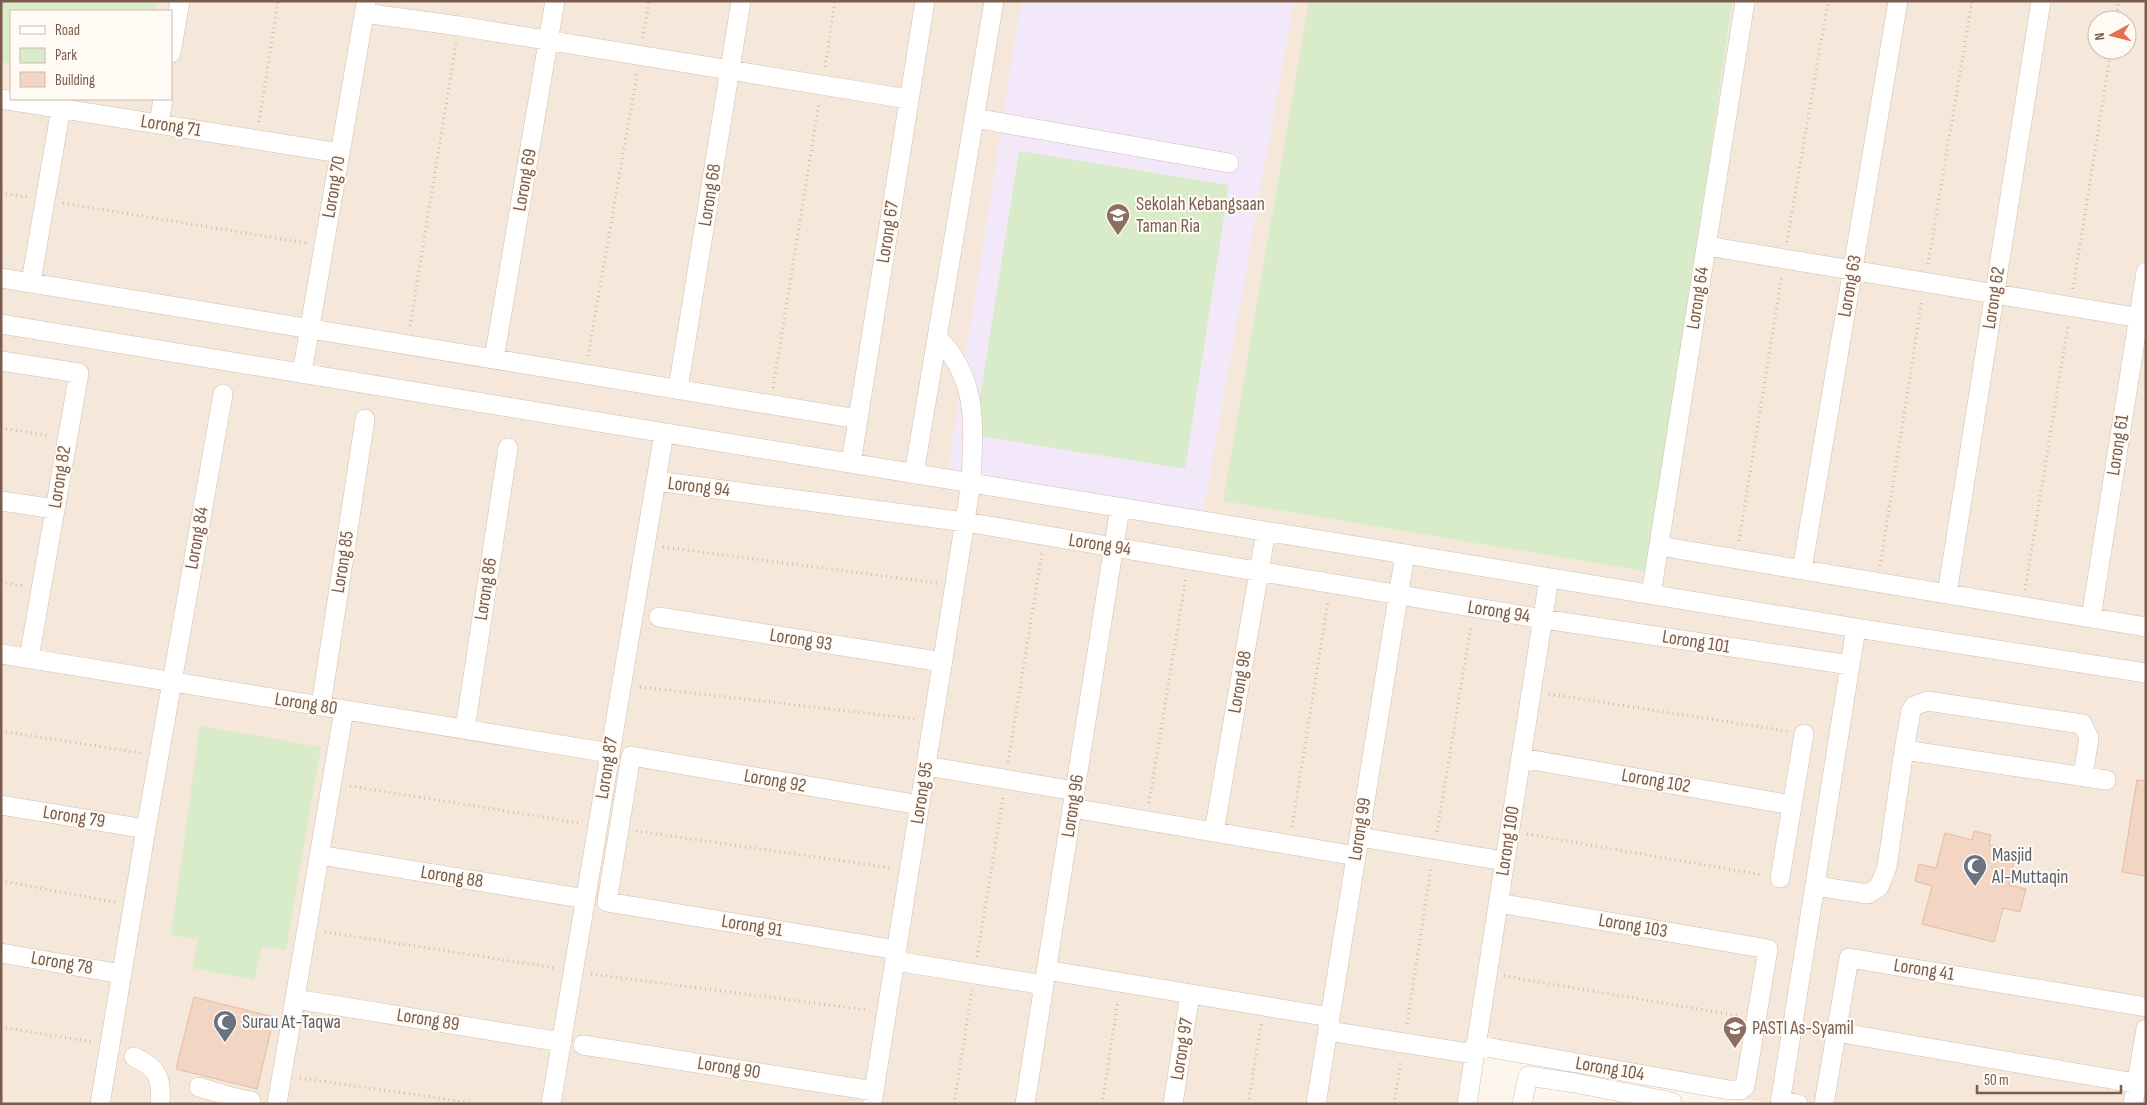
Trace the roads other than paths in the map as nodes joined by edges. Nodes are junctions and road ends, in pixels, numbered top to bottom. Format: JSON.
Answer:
{"nodes":[{"id":1,"x":180,"y":1,"type":"edge"},
{"id":2,"x":555,"y":1,"type":"edge"},
{"id":3,"x":741,"y":1,"type":"edge"},
{"id":4,"x":925,"y":1,"type":"edge"},
{"id":5,"x":994,"y":1,"type":"edge"},
{"id":6,"x":1745,"y":1,"type":"edge"},
{"id":7,"x":1898,"y":1,"type":"edge"},
{"id":8,"x":2041,"y":1,"type":"edge"},
{"id":9,"x":365,"y":7,"type":"edge"},
{"id":10,"x":549,"y":40,"type":"junction"},
{"id":11,"x":172,"y":46,"type":"edge"},
{"id":12,"x":731,"y":69,"type":"junction"},
{"id":13,"x":1,"y":99,"type":"edge"},
{"id":14,"x":908,"y":99,"type":"junction"},
{"id":15,"x":163,"y":100,"type":"edge"},
{"id":16,"x":61,"y":108,"type":"junction"},
{"id":17,"x":974,"y":118,"type":"junction"},
{"id":18,"x":159,"y":124,"type":"junction"},
{"id":19,"x":340,"y":153,"type":"junction"},
{"id":20,"x":1229,"y":163,"type":"dead end"},
{"id":21,"x":1707,"y":246,"type":"junction"},
{"id":22,"x":1853,"y":270,"type":"junction"},
{"id":23,"x":2146,"y":272,"type":"edge"},
{"id":24,"x":1,"y":278,"type":"edge"},
{"id":25,"x":31,"y":282,"type":"junction"},
{"id":26,"x":1994,"y":295,"type":"junction"},
{"id":27,"x":2142,"y":319,"type":"edge"},
{"id":28,"x":1,"y":324,"type":"edge"},
{"id":29,"x":310,"y":328,"type":"junction"},
{"id":30,"x":937,"y":337,"type":"junction"},
{"id":31,"x":494,"y":359,"type":"junction"},
{"id":32,"x":1,"y":361,"type":"edge"},
{"id":33,"x":302,"y":374,"type":"junction"},
{"id":34,"x":678,"y":389,"type":"junction"},
{"id":35,"x":223,"y":394,"type":"dead end"},
{"id":36,"x":365,"y":419,"type":"dead end"},
{"id":37,"x":858,"y":419,"type":"junction"},
{"id":38,"x":664,"y":433,"type":"junction"},
{"id":39,"x":508,"y":448,"type":"dead end"},
{"id":40,"x":851,"y":464,"type":"junction"},
{"id":41,"x":914,"y":474,"type":"junction"},
{"id":42,"x":656,"y":481,"type":"junction"},
{"id":43,"x":971,"y":483,"type":"junction"},
{"id":44,"x":1,"y":500,"type":"edge"},
{"id":45,"x":1120,"y":508,"type":"junction"},
{"id":46,"x":55,"y":509,"type":"junction"},
{"id":47,"x":965,"y":522,"type":"junction"},
{"id":48,"x":1266,"y":532,"type":"junction"},
{"id":49,"x":1659,"y":546,"type":"junction"},
{"id":50,"x":1114,"y":547,"type":"junction"},
{"id":51,"x":1405,"y":554,"type":"junction"},
{"id":52,"x":1802,"y":570,"type":"junction"},
{"id":53,"x":1259,"y":572,"type":"junction"},
{"id":54,"x":1549,"y":578,"type":"junction"},
{"id":55,"x":1947,"y":594,"type":"junction"},
{"id":56,"x":1398,"y":595,"type":"junction"},
{"id":57,"x":1651,"y":595,"type":"junction"},
{"id":58,"x":659,"y":617,"type":"dead end"},
{"id":59,"x":2090,"y":618,"type":"junction"},
{"id":60,"x":1543,"y":619,"type":"junction"},
{"id":61,"x":2146,"y":627,"type":"edge"},
{"id":62,"x":1856,"y":628,"type":"junction"},
{"id":63,"x":1,"y":654,"type":"edge"},
{"id":64,"x":29,"y":658,"type":"junction"},
{"id":65,"x":943,"y":662,"type":"junction"},
{"id":66,"x":1850,"y":666,"type":"junction"},
{"id":67,"x":2146,"y":673,"type":"edge"},
{"id":68,"x":172,"y":682,"type":"junction"},
{"id":69,"x":321,"y":706,"type":"junction"},
{"id":70,"x":344,"y":710,"type":"junction"},
{"id":71,"x":465,"y":730,"type":"junction"},
{"id":72,"x":1804,"y":734,"type":"road end"},
{"id":73,"x":1904,"y":750,"type":"junction"},
{"id":74,"x":610,"y":753,"type":"junction"},
{"id":75,"x":1521,"y":758,"type":"junction"},
{"id":76,"x":926,"y":766,"type":"junction"},
{"id":77,"x":2083,"y":776,"type":"junction"},
{"id":78,"x":2106,"y":780,"type":"dead end"},
{"id":79,"x":1074,"y":800,"type":"junction"},
{"id":80,"x":920,"y":805,"type":"junction"},
{"id":81,"x":1792,"y":805,"type":"junction"},
{"id":82,"x":1,"y":806,"type":"edge"},
{"id":83,"x":146,"y":828,"type":"junction"},
{"id":84,"x":1214,"y":832,"type":"junction"},
{"id":85,"x":1357,"y":846,"type":"junction"},
{"id":86,"x":319,"y":855,"type":"junction"},
{"id":87,"x":1504,"y":861,"type":"junction"},
{"id":88,"x":1780,"y":878,"type":"road end"},
{"id":89,"x":1815,"y":886,"type":"junction"},
{"id":90,"x":586,"y":899,"type":"junction"},
{"id":91,"x":607,"y":902,"type":"joint"},
{"id":92,"x":1498,"y":903,"type":"junction"},
{"id":93,"x":1,"y":952,"type":"edge"},
{"id":94,"x":896,"y":955,"type":"junction"},
{"id":95,"x":122,"y":974,"type":"junction"},
{"id":96,"x":1045,"y":978,"type":"junction"},
{"id":97,"x":1190,"y":994,"type":"junction"},
{"id":98,"x":295,"y":999,"type":"junction"},
{"id":99,"x":2146,"y":1007,"type":"edge"},
{"id":100,"x":1329,"y":1024,"type":"junction"},
{"id":101,"x":2146,"y":1029,"type":"edge"},
{"id":102,"x":1836,"y":1032,"type":"junction"},
{"id":103,"x":562,"y":1042,"type":"junction"},
{"id":104,"x":583,"y":1045,"type":"dead end"},
{"id":105,"x":1474,"y":1050,"type":"junction"},
{"id":106,"x":134,"y":1057,"type":"dead end"},
{"id":107,"x":2141,"y":1085,"type":"edge"},
{"id":108,"x":1745,"y":1086,"type":"joint"},
{"id":109,"x":199,"y":1088,"type":"dead end"},
{"id":110,"x":873,"y":1098,"type":"edge"},
{"id":111,"x":232,"y":1101,"type":"edge"},
{"id":112,"x":251,"y":1101,"type":"dead end"},
{"id":113,"x":1672,"y":1102,"type":"dead end"},
{"id":114,"x":1786,"y":1103,"type":"edge"},
{"id":115,"x":100,"y":1104,"type":"edge"},
{"id":116,"x":160,"y":1104,"type":"edge"},
{"id":117,"x":277,"y":1104,"type":"edge"},
{"id":118,"x":551,"y":1104,"type":"edge"},
{"id":119,"x":1025,"y":1104,"type":"edge"},
{"id":120,"x":1173,"y":1104,"type":"edge"},
{"id":121,"x":1316,"y":1104,"type":"edge"},
{"id":122,"x":1467,"y":1104,"type":"edge"},
{"id":123,"x":1522,"y":1104,"type":"edge"},
{"id":124,"x":1824,"y":1104,"type":"edge"},
{"id":125,"x":2133,"y":1104,"type":"edge"}],
"edges":[{"from":1,"to":11,"type":"street"},
{"from":2,"to":10,"type":"street","name":"Lorong 69"},
{"from":3,"to":12,"type":"street","name":"Lorong 68"},
{"from":4,"to":14,"type":"street","name":"Lorong 67"},
{"from":5,"to":17,"type":"street"},
{"from":6,"to":21,"type":"street","name":"Lorong 64"},
{"from":7,"to":22,"type":"street","name":"Lorong 63"},
{"from":8,"to":26,"type":"street","name":"Lorong 62"},
{"from":9,"to":10,"type":"street"},
{"from":9,"to":19,"type":"street","name":"Lorong 70"},
{"from":10,"to":12,"type":"street"},
{"from":10,"to":31,"type":"street","name":"Lorong 69"},
{"from":12,"to":14,"type":"street"},
{"from":12,"to":34,"type":"street","name":"Lorong 68"},
{"from":13,"to":16,"type":"street","name":"Lorong 71"},
{"from":14,"to":37,"type":"street","name":"Lorong 67"},
{"from":15,"to":18,"type":"street"},
{"from":16,"to":18,"type":"street","name":"Lorong 71"},
{"from":16,"to":25,"type":"street"},
{"from":17,"to":20,"type":"street"},
{"from":17,"to":30,"type":"street"},
{"from":18,"to":19,"type":"street","name":"Lorong 71"},
{"from":19,"to":29,"type":"street","name":"Lorong 70"},
{"from":21,"to":22,"type":"street"},
{"from":21,"to":49,"type":"street","name":"Lorong 64"},
{"from":22,"to":26,"type":"street"},
{"from":22,"to":52,"type":"street","name":"Lorong 63"},
{"from":23,"to":27,"type":"street","name":"Lorong 61"},
{"from":24,"to":25,"type":"street"},
{"from":25,"to":29,"type":"street"},
{"from":26,"to":27,"type":"street"},
{"from":26,"to":55,"type":"street","name":"Lorong 62"},
{"from":27,"to":59,"type":"street","name":"Lorong 61"},
{"from":28,"to":33,"type":"street"},
{"from":29,"to":31,"type":"street"},
{"from":29,"to":33,"type":"street","name":"Lorong 70"},
{"from":30,"to":41,"type":"street"},
{"from":30,"to":43,"type":"street","name":"Lorong 95"},
{"from":31,"to":34,"type":"street"},
{"from":32,"to":46,"type":"street","name":"Lorong 82"},
{"from":33,"to":38,"type":"street"},
{"from":34,"to":37,"type":"street"},
{"from":35,"to":68,"type":"street","name":"Lorong 84"},
{"from":36,"to":69,"type":"street","name":"Lorong 85"},
{"from":37,"to":40,"type":"street","name":"Lorong 67"},
{"from":38,"to":40,"type":"street"},
{"from":38,"to":42,"type":"street","name":"Lorong 87"},
{"from":39,"to":71,"type":"street","name":"Lorong 86"},
{"from":40,"to":41,"type":"street"},
{"from":41,"to":43,"type":"street"},
{"from":42,"to":47,"type":"street","name":"Lorong 94"},
{"from":42,"to":74,"type":"street","name":"Lorong 87"},
{"from":43,"to":45,"type":"street"},
{"from":43,"to":47,"type":"street","name":"Lorong 95"},
{"from":44,"to":46,"type":"street"},
{"from":45,"to":48,"type":"street"},
{"from":45,"to":50,"type":"street","name":"Lorong 96"},
{"from":46,"to":64,"type":"street","name":"Lorong 82"},
{"from":47,"to":50,"type":"street","name":"Lorong 94"},
{"from":47,"to":65,"type":"street","name":"Lorong 95"},
{"from":48,"to":51,"type":"street"},
{"from":48,"to":53,"type":"street","name":"Lorong 98"},
{"from":49,"to":52,"type":"street"},
{"from":49,"to":57,"type":"street","name":"Lorong 64"},
{"from":50,"to":53,"type":"street","name":"Lorong 94"},
{"from":50,"to":79,"type":"street","name":"Lorong 96"},
{"from":51,"to":54,"type":"street"},
{"from":51,"to":56,"type":"street","name":"Lorong 99"},
{"from":52,"to":55,"type":"street"},
{"from":53,"to":56,"type":"street","name":"Lorong 94"},
{"from":53,"to":84,"type":"street","name":"Lorong 98"},
{"from":54,"to":57,"type":"street"},
{"from":54,"to":60,"type":"street","name":"Lorong 100"},
{"from":55,"to":59,"type":"street"},
{"from":56,"to":60,"type":"street","name":"Lorong 94"},
{"from":56,"to":85,"type":"street","name":"Lorong 99"},
{"from":57,"to":62,"type":"street"},
{"from":58,"to":65,"type":"street","name":"Lorong 93"},
{"from":59,"to":61,"type":"street"},
{"from":60,"to":66,"type":"street","name":"Lorong 101"},
{"from":60,"to":75,"type":"street","name":"Lorong 100"},
{"from":62,"to":66,"type":"street"},
{"from":62,"to":67,"type":"street"},
{"from":63,"to":64,"type":"street","name":"Lorong 80"},
{"from":64,"to":68,"type":"street","name":"Lorong 80"},
{"from":65,"to":76,"type":"street","name":"Lorong 95"},
{"from":66,"to":89,"type":"street"},
{"from":68,"to":69,"type":"street","name":"Lorong 80"},
{"from":68,"to":83,"type":"street","name":"Lorong 84"},
{"from":69,"to":70,"type":"street","name":"Lorong 80"},
{"from":70,"to":71,"type":"street","name":"Lorong 80"},
{"from":70,"to":86,"type":"street"},
{"from":71,"to":74,"type":"street","name":"Lorong 80"},
{"from":72,"to":81,"type":"street"},
{"from":73,"to":77,"type":"street"},
{"from":73,"to":77,"type":"street"},
{"from":73,"to":89,"type":"street"},
{"from":74,"to":90,"type":"street","name":"Lorong 87"},
{"from":75,"to":81,"type":"street","name":"Lorong 102"},
{"from":75,"to":87,"type":"street","name":"Lorong 100"},
{"from":76,"to":79,"type":"street"},
{"from":76,"to":80,"type":"street","name":"Lorong 95"},
{"from":77,"to":78,"type":"street"},
{"from":79,"to":84,"type":"street"},
{"from":79,"to":96,"type":"street","name":"Lorong 96"},
{"from":80,"to":91,"type":"street","name":"Lorong 92"},
{"from":80,"to":94,"type":"street","name":"Lorong 95"},
{"from":81,"to":88,"type":"street"},
{"from":82,"to":83,"type":"street","name":"Lorong 79"},
{"from":83,"to":95,"type":"street","name":"Lorong 84"},
{"from":84,"to":85,"type":"street"},
{"from":85,"to":87,"type":"street"},
{"from":85,"to":100,"type":"street","name":"Lorong 99"},
{"from":86,"to":90,"type":"street","name":"Lorong 88"},
{"from":86,"to":98,"type":"street"},
{"from":87,"to":92,"type":"street","name":"Lorong 100"},
{"from":89,"to":114,"type":"street"},
{"from":90,"to":103,"type":"street","name":"Lorong 87"},
{"from":91,"to":94,"type":"street","name":"Lorong 91"},
{"from":92,"to":105,"type":"street","name":"Lorong 100"},
{"from":92,"to":108,"type":"street","name":"Lorong 103"},
{"from":93,"to":95,"type":"street","name":"Lorong 78"},
{"from":94,"to":96,"type":"street","name":"Lorong 91"},
{"from":94,"to":110,"type":"street","name":"Lorong 95"},
{"from":95,"to":115,"type":"street","name":"Lorong 84"},
{"from":96,"to":97,"type":"street","name":"Lorong 91"},
{"from":96,"to":119,"type":"street","name":"Lorong 96"},
{"from":97,"to":100,"type":"street","name":"Lorong 104"},
{"from":97,"to":120,"type":"street","name":"Lorong 97"},
{"from":98,"to":103,"type":"street","name":"Lorong 89"},
{"from":98,"to":117,"type":"street"},
{"from":99,"to":102,"type":"street","name":"Lorong 41"},
{"from":100,"to":105,"type":"street","name":"Lorong 104"},
{"from":100,"to":121,"type":"street","name":"Lorong 99"},
{"from":101,"to":107,"type":"street"},
{"from":102,"to":107,"type":"street"},
{"from":102,"to":124,"type":"street","name":"Lorong 41"},
{"from":103,"to":118,"type":"street","name":"Lorong 87"},
{"from":104,"to":110,"type":"street","name":"Lorong 90"},
{"from":105,"to":108,"type":"street","name":"Lorong 104"},
{"from":105,"to":122,"type":"street","name":"Lorong 100"},
{"from":106,"to":116,"type":"street"},
{"from":107,"to":125,"type":"street"},
{"from":109,"to":111,"type":"street"},
{"from":111,"to":112,"type":"street"},
{"from":113,"to":123,"type":"street"}]}
